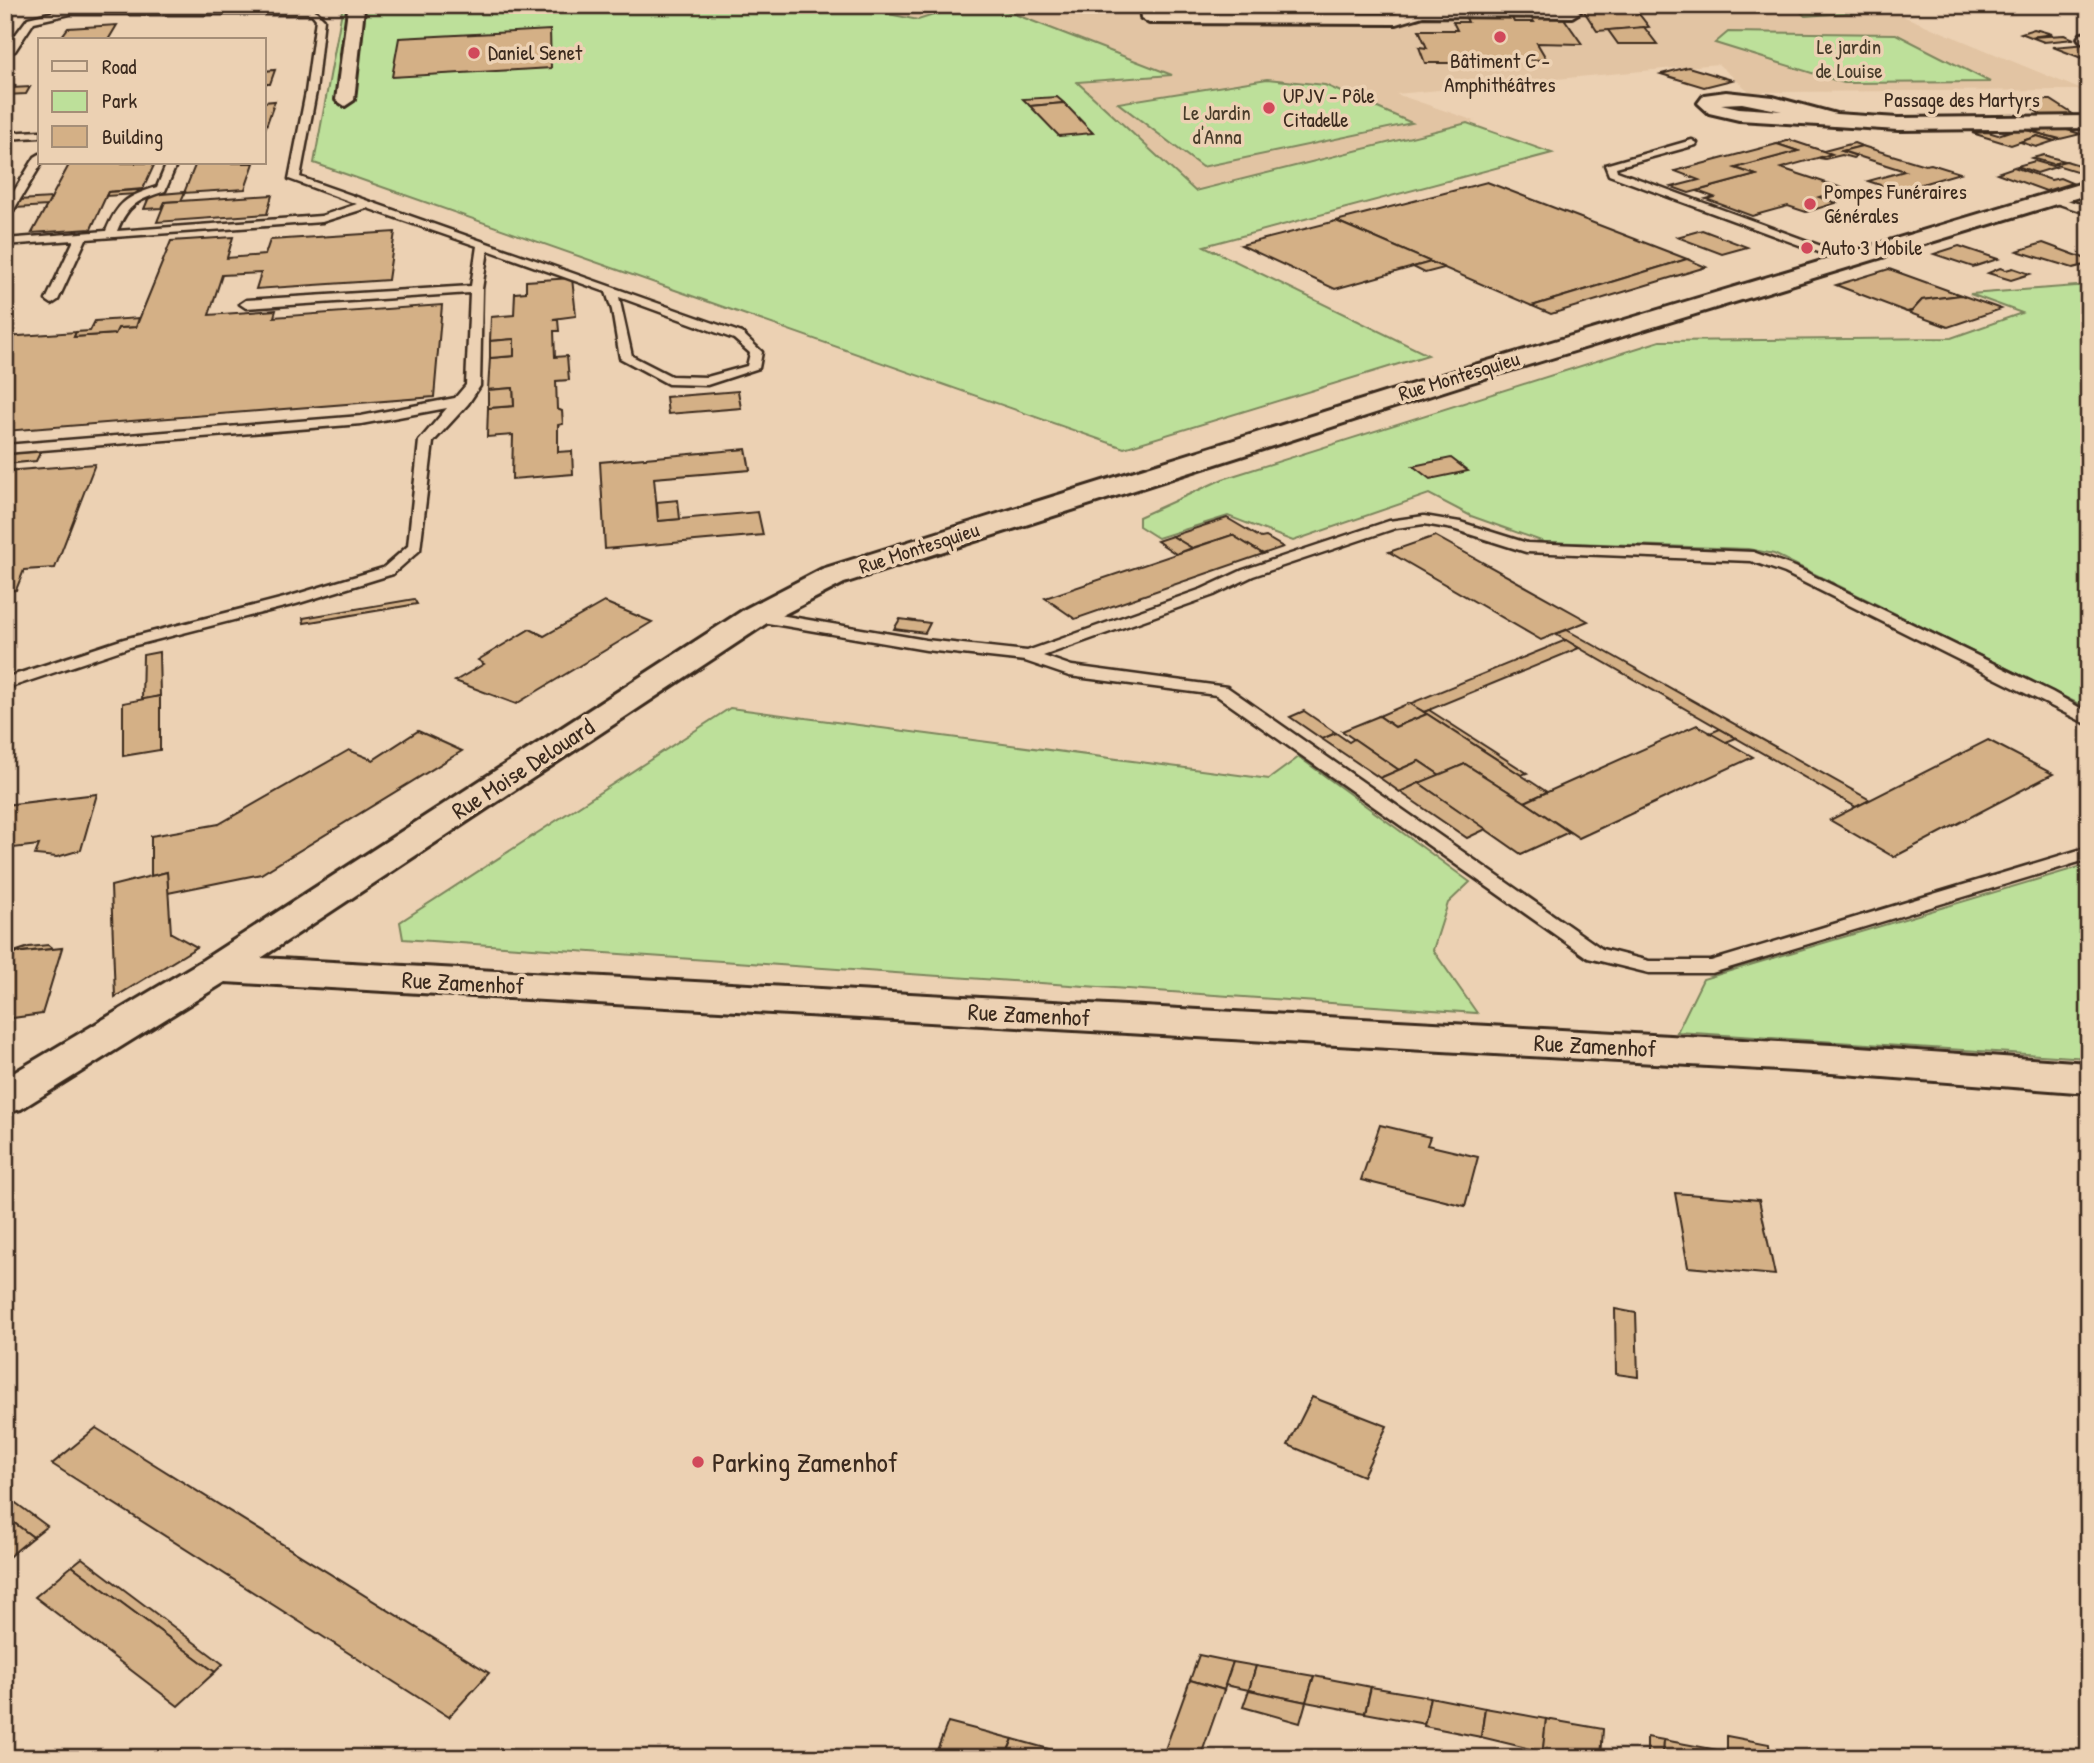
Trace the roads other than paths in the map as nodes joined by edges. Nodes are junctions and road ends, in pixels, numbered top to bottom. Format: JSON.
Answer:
{"nodes":[{"id":1,"x":352,"y":5,"type":"edge"},
{"id":2,"x":1147,"y":5,"type":"edge"},
{"id":3,"x":1421,"y":8,"type":"edge"},
{"id":4,"x":1570,"y":8,"type":"edge"},
{"id":5,"x":1584,"y":31,"type":"dead end"},
{"id":6,"x":5,"y":52,"type":"edge"},
{"id":7,"x":5,"y":85,"type":"edge"},
{"id":8,"x":5,"y":90,"type":"edge"},
{"id":9,"x":345,"y":100,"type":"dead end"},
{"id":10,"x":1835,"y":120,"type":"junction"},
{"id":11,"x":2089,"y":122,"type":"edge"},
{"id":12,"x":38,"y":134,"type":"edge"},
{"id":13,"x":5,"y":136,"type":"edge"},
{"id":14,"x":1692,"y":143,"type":"dead end"},
{"id":15,"x":38,"y":160,"type":"edge"},
{"id":16,"x":172,"y":164,"type":"edge"},
{"id":17,"x":2089,"y":187,"type":"edge"},
{"id":18,"x":2051,"y":198,"type":"junction"},
{"id":19,"x":365,"y":205,"type":"junction"},
{"id":20,"x":2089,"y":211,"type":"edge"},
{"id":21,"x":5,"y":216,"type":"edge"},
{"id":22,"x":110,"y":234,"type":"junction"},
{"id":23,"x":82,"y":236,"type":"junction"},
{"id":24,"x":5,"y":242,"type":"edge"},
{"id":25,"x":483,"y":244,"type":"junction"},
{"id":26,"x":1847,"y":259,"type":"junction"},
{"id":27,"x":476,"y":289,"type":"junction"},
{"id":28,"x":611,"y":291,"type":"junction"},
{"id":29,"x":52,"y":300,"type":"dead end"},
{"id":30,"x":246,"y":304,"type":"dead end"},
{"id":31,"x":463,"y":401,"type":"junction"},
{"id":32,"x":5,"y":437,"type":"edge"},
{"id":33,"x":107,"y":441,"type":"junction"},
{"id":34,"x":5,"y":449,"type":"edge"},
{"id":35,"x":833,"y":576,"type":"joint"},
{"id":36,"x":756,"y":616,"type":"junction"},
{"id":37,"x":1028,"y":656,"type":"junction"},
{"id":38,"x":5,"y":684,"type":"edge"},
{"id":39,"x":2089,"y":720,"type":"edge"},
{"id":40,"x":2089,"y":853,"type":"edge"},
{"id":41,"x":217,"y":969,"type":"junction"},
{"id":42,"x":2089,"y":1078,"type":"edge"},
{"id":43,"x":5,"y":1098,"type":"edge"}],
"edges":[{"from":1,"to":9,"type":"street"},
{"from":2,"to":3,"type":"street"},
{"from":3,"to":4,"type":"street"},
{"from":4,"to":5,"type":"street"},
{"from":6,"to":19,"type":"lane"},
{"from":7,"to":8,"type":"lane"},
{"from":10,"to":10,"type":"street"},
{"from":10,"to":11,"type":"street","name":"Passage des Martyrs"},
{"from":12,"to":13,"type":"lane"},
{"from":14,"to":26,"type":"lane"},
{"from":15,"to":21,"type":"lane"},
{"from":16,"to":22,"type":"lane"},
{"from":17,"to":18,"type":"street","name":"Rue Montesquieu"},
{"from":18,"to":20,"type":"lane"},
{"from":18,"to":26,"type":"street","name":"Rue Montesquieu"},
{"from":19,"to":22,"type":"lane"},
{"from":19,"to":25,"type":"lane"},
{"from":22,"to":23,"type":"lane"},
{"from":23,"to":24,"type":"lane"},
{"from":23,"to":29,"type":"lane"},
{"from":25,"to":27,"type":"lane"},
{"from":25,"to":28,"type":"lane"},
{"from":26,"to":35,"type":"street","name":"Rue Montesquieu"},
{"from":27,"to":30,"type":"lane"},
{"from":27,"to":31,"type":"lane"},
{"from":28,"to":28,"type":"lane"},
{"from":31,"to":33,"type":"lane"},
{"from":31,"to":38,"type":"lane"},
{"from":32,"to":33,"type":"lane"},
{"from":33,"to":34,"type":"lane"},
{"from":35,"to":36,"type":"street","name":"Rue Moise Delouard"},
{"from":36,"to":37,"type":"lane"},
{"from":36,"to":41,"type":"street","name":"Rue Moise Delouard"},
{"from":37,"to":39,"type":"lane"},
{"from":37,"to":40,"type":"lane"},
{"from":41,"to":42,"type":"street","name":"Rue Zamenhof"},
{"from":41,"to":43,"type":"street"}]}
